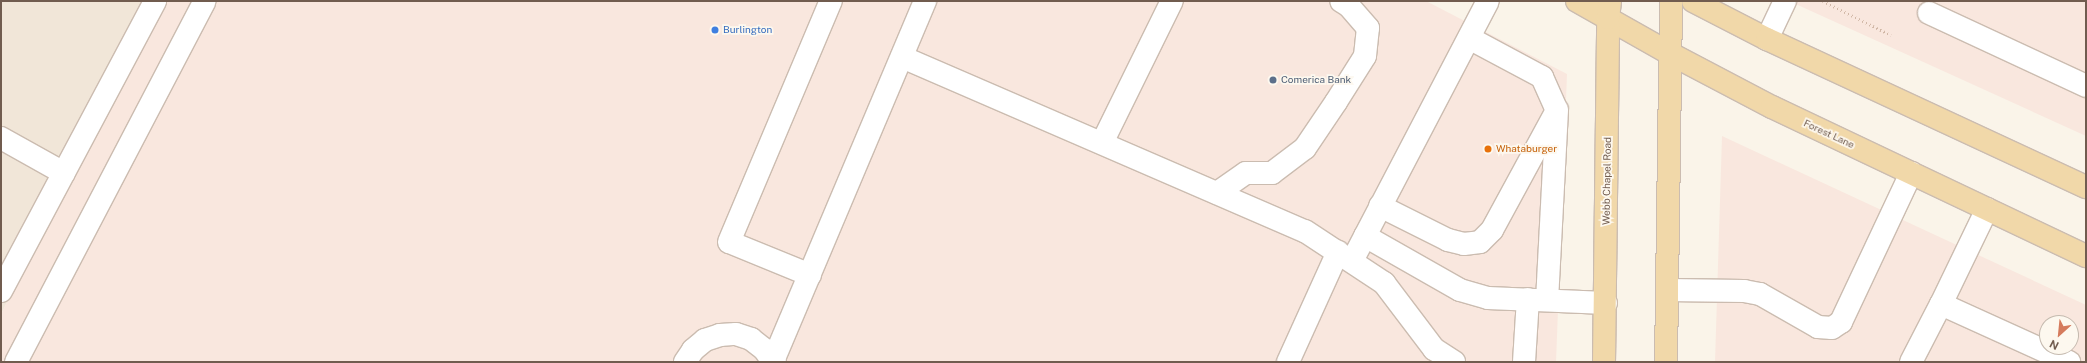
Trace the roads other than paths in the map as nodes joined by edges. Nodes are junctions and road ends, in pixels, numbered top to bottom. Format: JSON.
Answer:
{"nodes":[{"id":1,"x":155,"y":1,"type":"edge"},
{"id":2,"x":205,"y":1,"type":"edge"},
{"id":3,"x":831,"y":1,"type":"edge"},
{"id":4,"x":925,"y":1,"type":"edge"},
{"id":5,"x":1172,"y":1,"type":"edge"},
{"id":6,"x":1341,"y":1,"type":"edge"},
{"id":7,"x":1488,"y":1,"type":"edge"},
{"id":8,"x":1577,"y":1,"type":"edge"},
{"id":9,"x":1671,"y":1,"type":"edge"},
{"id":10,"x":1693,"y":1,"type":"edge"},
{"id":11,"x":1785,"y":1,"type":"edge"},
{"id":12,"x":1609,"y":10,"type":"edge"},
{"id":13,"x":1929,"y":13,"type":"dead end"},
{"id":14,"x":1469,"y":38,"type":"junction"},
{"id":15,"x":1767,"y":39,"type":"junction"},
{"id":16,"x":1669,"y":53,"type":"junction"},
{"id":17,"x":902,"y":57,"type":"junction"},
{"id":18,"x":2086,"y":86,"type":"edge"},
{"id":19,"x":1557,"y":110,"type":"junction"},
{"id":20,"x":1,"y":138,"type":"edge"},
{"id":21,"x":1102,"y":143,"type":"junction"},
{"id":22,"x":64,"y":173,"type":"junction"},
{"id":23,"x":1911,"y":173,"type":"junction"},
{"id":24,"x":2086,"y":187,"type":"edge"},
{"id":25,"x":1217,"y":193,"type":"junction"},
{"id":26,"x":1380,"y":206,"type":"junction"},
{"id":27,"x":1987,"y":210,"type":"junction"},
{"id":28,"x":1365,"y":236,"type":"junction"},
{"id":29,"x":1345,"y":256,"type":"junction"},
{"id":30,"x":2086,"y":256,"type":"edge"},
{"id":31,"x":810,"y":275,"type":"junction"},
{"id":32,"x":1667,"y":290,"type":"junction"},
{"id":33,"x":1,"y":291,"type":"edge"},
{"id":34,"x":1538,"y":299,"type":"junction"},
{"id":35,"x":1606,"y":303,"type":"junction"},
{"id":36,"x":1941,"y":304,"type":"junction"},
{"id":37,"x":16,"y":362,"type":"edge"},
{"id":38,"x":685,"y":362,"type":"edge"},
{"id":39,"x":774,"y":362,"type":"edge"},
{"id":40,"x":1288,"y":362,"type":"edge"},
{"id":41,"x":1454,"y":362,"type":"edge"},
{"id":42,"x":1524,"y":362,"type":"edge"},
{"id":43,"x":1604,"y":362,"type":"edge"},
{"id":44,"x":1666,"y":362,"type":"edge"},
{"id":45,"x":1911,"y":362,"type":"edge"},
{"id":46,"x":2069,"y":362,"type":"edge"}],
"edges":[{"from":1,"to":22,"type":"street"},
{"from":2,"to":37,"type":"street"},
{"from":3,"to":31,"type":"street"},
{"from":4,"to":17,"type":"street"},
{"from":5,"to":21,"type":"street"},
{"from":6,"to":25,"type":"street"},
{"from":7,"to":14,"type":"street"},
{"from":8,"to":12,"type":"main road","name":"Forest Lane"},
{"from":9,"to":16,"type":"main road"},
{"from":10,"to":15,"type":"main road"},
{"from":11,"to":15,"type":"street"},
{"from":12,"to":16,"type":"main road","name":"Forest Lane"},
{"from":12,"to":35,"type":"main road","name":"Webb Chapel Road"},
{"from":13,"to":18,"type":"street"},
{"from":14,"to":19,"type":"street"},
{"from":14,"to":26,"type":"street"},
{"from":15,"to":24,"type":"main road"},
{"from":16,"to":23,"type":"main road","name":"Forest Lane"},
{"from":16,"to":32,"type":"main road"},
{"from":17,"to":21,"type":"street"},
{"from":17,"to":31,"type":"street"},
{"from":19,"to":26,"type":"street"},
{"from":19,"to":34,"type":"street"},
{"from":20,"to":22,"type":"street"},
{"from":21,"to":25,"type":"street"},
{"from":22,"to":33,"type":"street"},
{"from":23,"to":27,"type":"main road","name":"Forest Lane"},
{"from":23,"to":32,"type":"street"},
{"from":25,"to":29,"type":"street"},
{"from":26,"to":28,"type":"street"},
{"from":27,"to":30,"type":"main road","name":"Forest Lane"},
{"from":27,"to":36,"type":"street"},
{"from":28,"to":29,"type":"street"},
{"from":28,"to":34,"type":"street"},
{"from":29,"to":40,"type":"street"},
{"from":29,"to":41,"type":"street"},
{"from":31,"to":39,"type":"street"},
{"from":32,"to":44,"type":"main road"},
{"from":34,"to":35,"type":"street"},
{"from":34,"to":42,"type":"street"},
{"from":35,"to":43,"type":"main road","name":"Webb Chapel Road"},
{"from":36,"to":45,"type":"street"},
{"from":36,"to":46,"type":"street"},
{"from":38,"to":39,"type":"street"}]}
